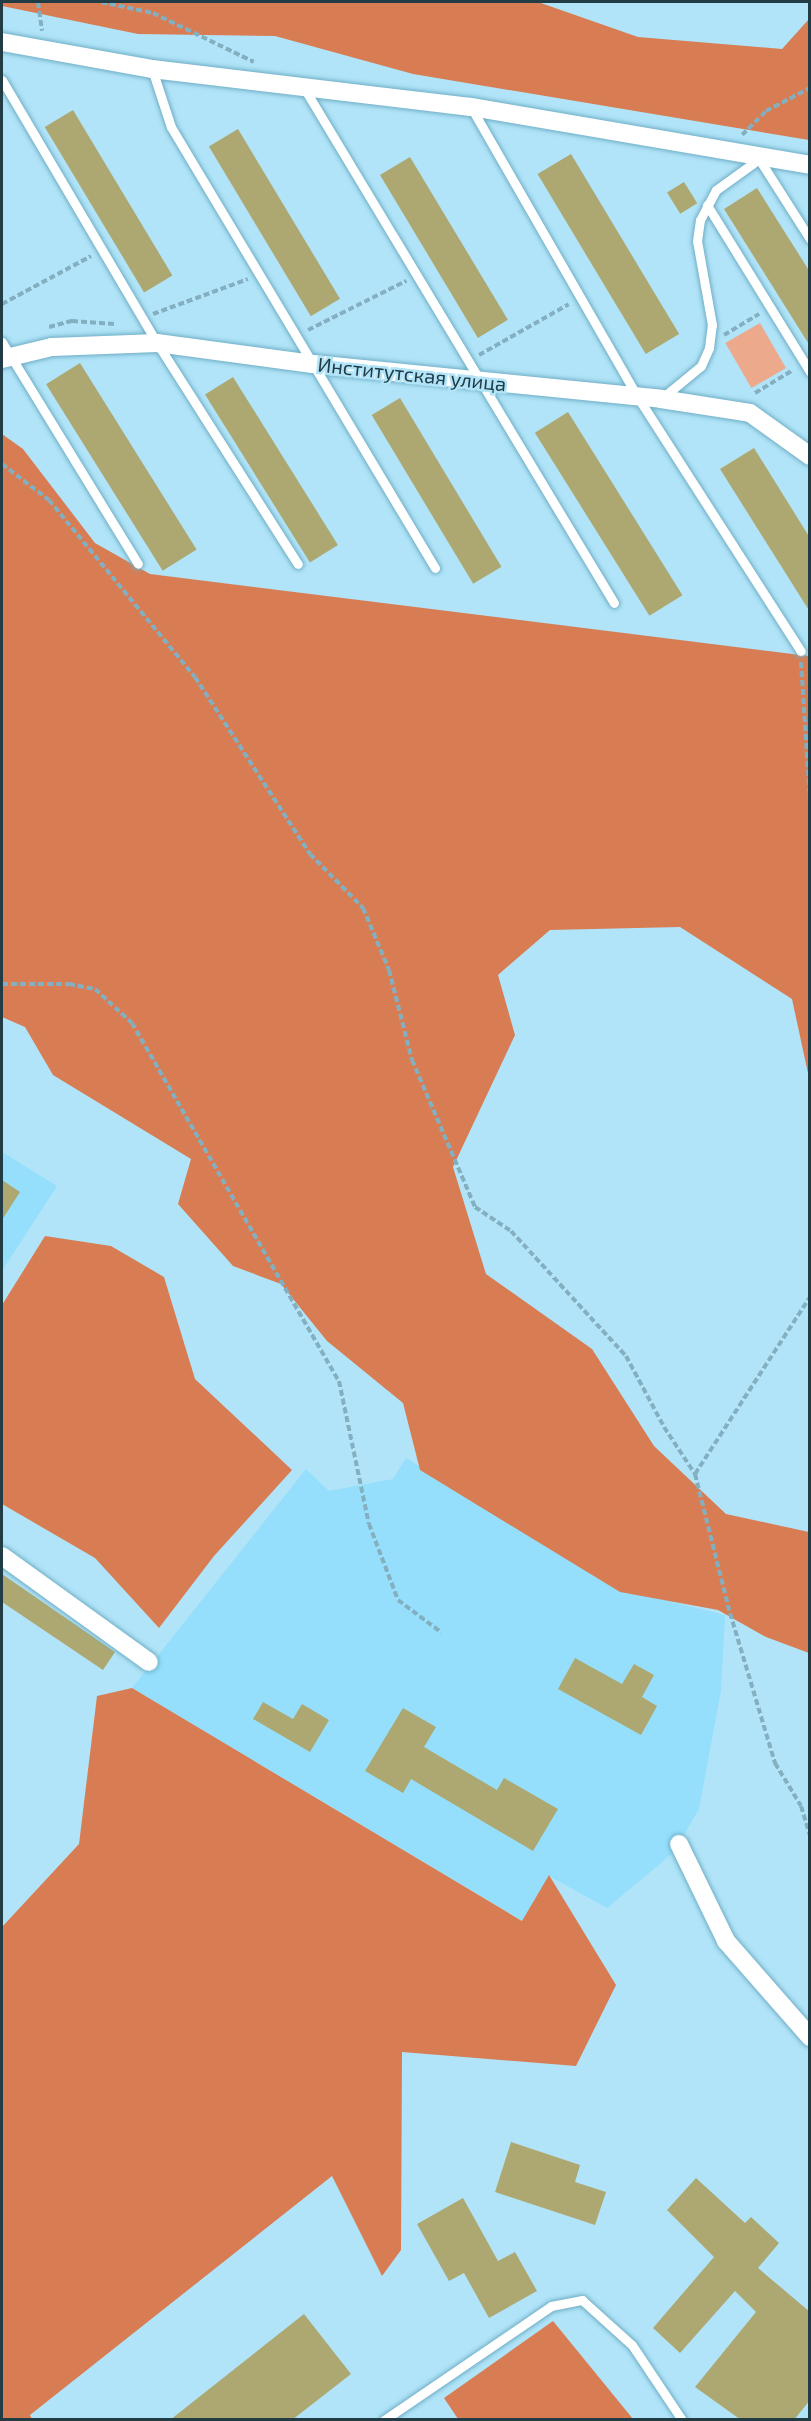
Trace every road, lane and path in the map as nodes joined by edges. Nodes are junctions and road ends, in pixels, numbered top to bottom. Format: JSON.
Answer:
{"nodes":[{"id":1,"x":39,"y":2,"type":"edge"},
{"id":2,"x":101,"y":2,"type":"edge"},
{"id":3,"x":2,"y":42,"type":"edge"},
{"id":4,"x":44,"y":50,"type":"junction"},
{"id":5,"x":263,"y":66,"type":"dead end"},
{"id":6,"x":152,"y":69,"type":"junction"},
{"id":7,"x":2,"y":80,"type":"edge"},
{"id":8,"x":303,"y":86,"type":"junction"},
{"id":9,"x":810,"y":88,"type":"edge"},
{"id":10,"x":471,"y":107,"type":"junction"},
{"id":11,"x":735,"y":154,"type":"junction"},
{"id":12,"x":759,"y":159,"type":"junction"},
{"id":13,"x":810,"y":165,"type":"edge"},
{"id":14,"x":707,"y":205,"type":"junction"},
{"id":15,"x":810,"y":239,"type":"edge"},
{"id":16,"x":102,"y":250,"type":"junction"},
{"id":17,"x":259,"y":274,"type":"junction"},
{"id":18,"x":419,"y":275,"type":"junction"},
{"id":19,"x":580,"y":297,"type":"junction"},
{"id":20,"x":2,"y":304,"type":"edge"},
{"id":21,"x":770,"y":308,"type":"junction"},
{"id":22,"x":142,"y":318,"type":"junction"},
{"id":23,"x":296,"y":336,"type":"junction"},
{"id":24,"x":721,"y":337,"type":"dead end"},
{"id":25,"x":157,"y":343,"type":"junction"},
{"id":26,"x":4,"y":352,"type":"edge"},
{"id":27,"x":471,"y":360,"type":"junction"},
{"id":28,"x":313,"y":364,"type":"junction"},
{"id":29,"x":807,"y":368,"type":"edge"},
{"id":30,"x":483,"y":381,"type":"junction"},
{"id":31,"x":755,"y":393,"type":"dead end"},
{"id":32,"x":632,"y":396,"type":"junction"},
{"id":33,"x":661,"y":399,"type":"junction"},
{"id":34,"x":810,"y":456,"type":"edge"},
{"id":35,"x":2,"y":464,"type":"edge"},
{"id":36,"x":138,"y":564,"type":"dead end"},
{"id":37,"x":297,"y":564,"type":"dead end"},
{"id":38,"x":435,"y":568,"type":"dead end"},
{"id":39,"x":614,"y":603,"type":"dead end"},
{"id":40,"x":801,"y":651,"type":"joint"},
{"id":41,"x":810,"y":802,"type":"edge"},
{"id":42,"x":2,"y":984,"type":"edge"},
{"id":43,"x":810,"y":1296,"type":"edge"},
{"id":44,"x":695,"y":1474,"type":"junction"},
{"id":45,"x":2,"y":1556,"type":"edge"},
{"id":46,"x":441,"y":1632,"type":"dead end"},
{"id":47,"x":149,"y":1662,"type":"dead end"},
{"id":48,"x":810,"y":1835,"type":"edge"},
{"id":49,"x":679,"y":1844,"type":"dead end"},
{"id":50,"x":810,"y":2037,"type":"edge"},
{"id":51,"x":384,"y":2420,"type":"edge"},
{"id":52,"x":682,"y":2420,"type":"edge"}],
"edges":[{"from":1,"to":4,"type":"path"},
{"from":2,"to":5,"type":"path"},
{"from":3,"to":4,"type":"street"},
{"from":4,"to":6,"type":"street"},
{"from":6,"to":8,"type":"street"},
{"from":6,"to":17,"type":"lane"},
{"from":7,"to":16,"type":"lane"},
{"from":8,"to":10,"type":"street"},
{"from":8,"to":18,"type":"lane"},
{"from":9,"to":11,"type":"path"},
{"from":10,"to":11,"type":"street"},
{"from":10,"to":19,"type":"lane"},
{"from":11,"to":12,"type":"street"},
{"from":12,"to":13,"type":"street"},
{"from":12,"to":14,"type":"lane"},
{"from":12,"to":15,"type":"lane"},
{"from":14,"to":21,"type":"lane"},
{"from":14,"to":33,"type":"lane"},
{"from":16,"to":20,"type":"path"},
{"from":16,"to":22,"type":"lane"},
{"from":17,"to":22,"type":"path"},
{"from":17,"to":23,"type":"lane"},
{"from":18,"to":23,"type":"path"},
{"from":18,"to":27,"type":"lane"},
{"from":19,"to":27,"type":"path"},
{"from":19,"to":32,"type":"lane"},
{"from":21,"to":24,"type":"path"},
{"from":21,"to":29,"type":"lane"},
{"from":22,"to":25,"type":"lane"},
{"from":23,"to":28,"type":"lane"},
{"from":25,"to":26,"type":"street","name":"Институтская улица"},
{"from":25,"to":28,"type":"street","name":"Институтская улица"},
{"from":25,"to":37,"type":"lane"},
{"from":26,"to":36,"type":"lane"},
{"from":27,"to":30,"type":"lane"},
{"from":28,"to":30,"type":"street","name":"Институтская улица"},
{"from":28,"to":38,"type":"lane"},
{"from":29,"to":31,"type":"path"},
{"from":30,"to":32,"type":"street","name":"Институтская улица"},
{"from":30,"to":39,"type":"lane"},
{"from":32,"to":33,"type":"street","name":"Институтская улица"},
{"from":32,"to":40,"type":"lane"},
{"from":33,"to":34,"type":"street","name":"Институтская улица"},
{"from":35,"to":44,"type":"path"},
{"from":40,"to":41,"type":"path"},
{"from":42,"to":46,"type":"path"},
{"from":43,"to":44,"type":"path"},
{"from":44,"to":48,"type":"path"},
{"from":45,"to":47,"type":"street"},
{"from":49,"to":50,"type":"street"},
{"from":51,"to":52,"type":"lane"}]}
